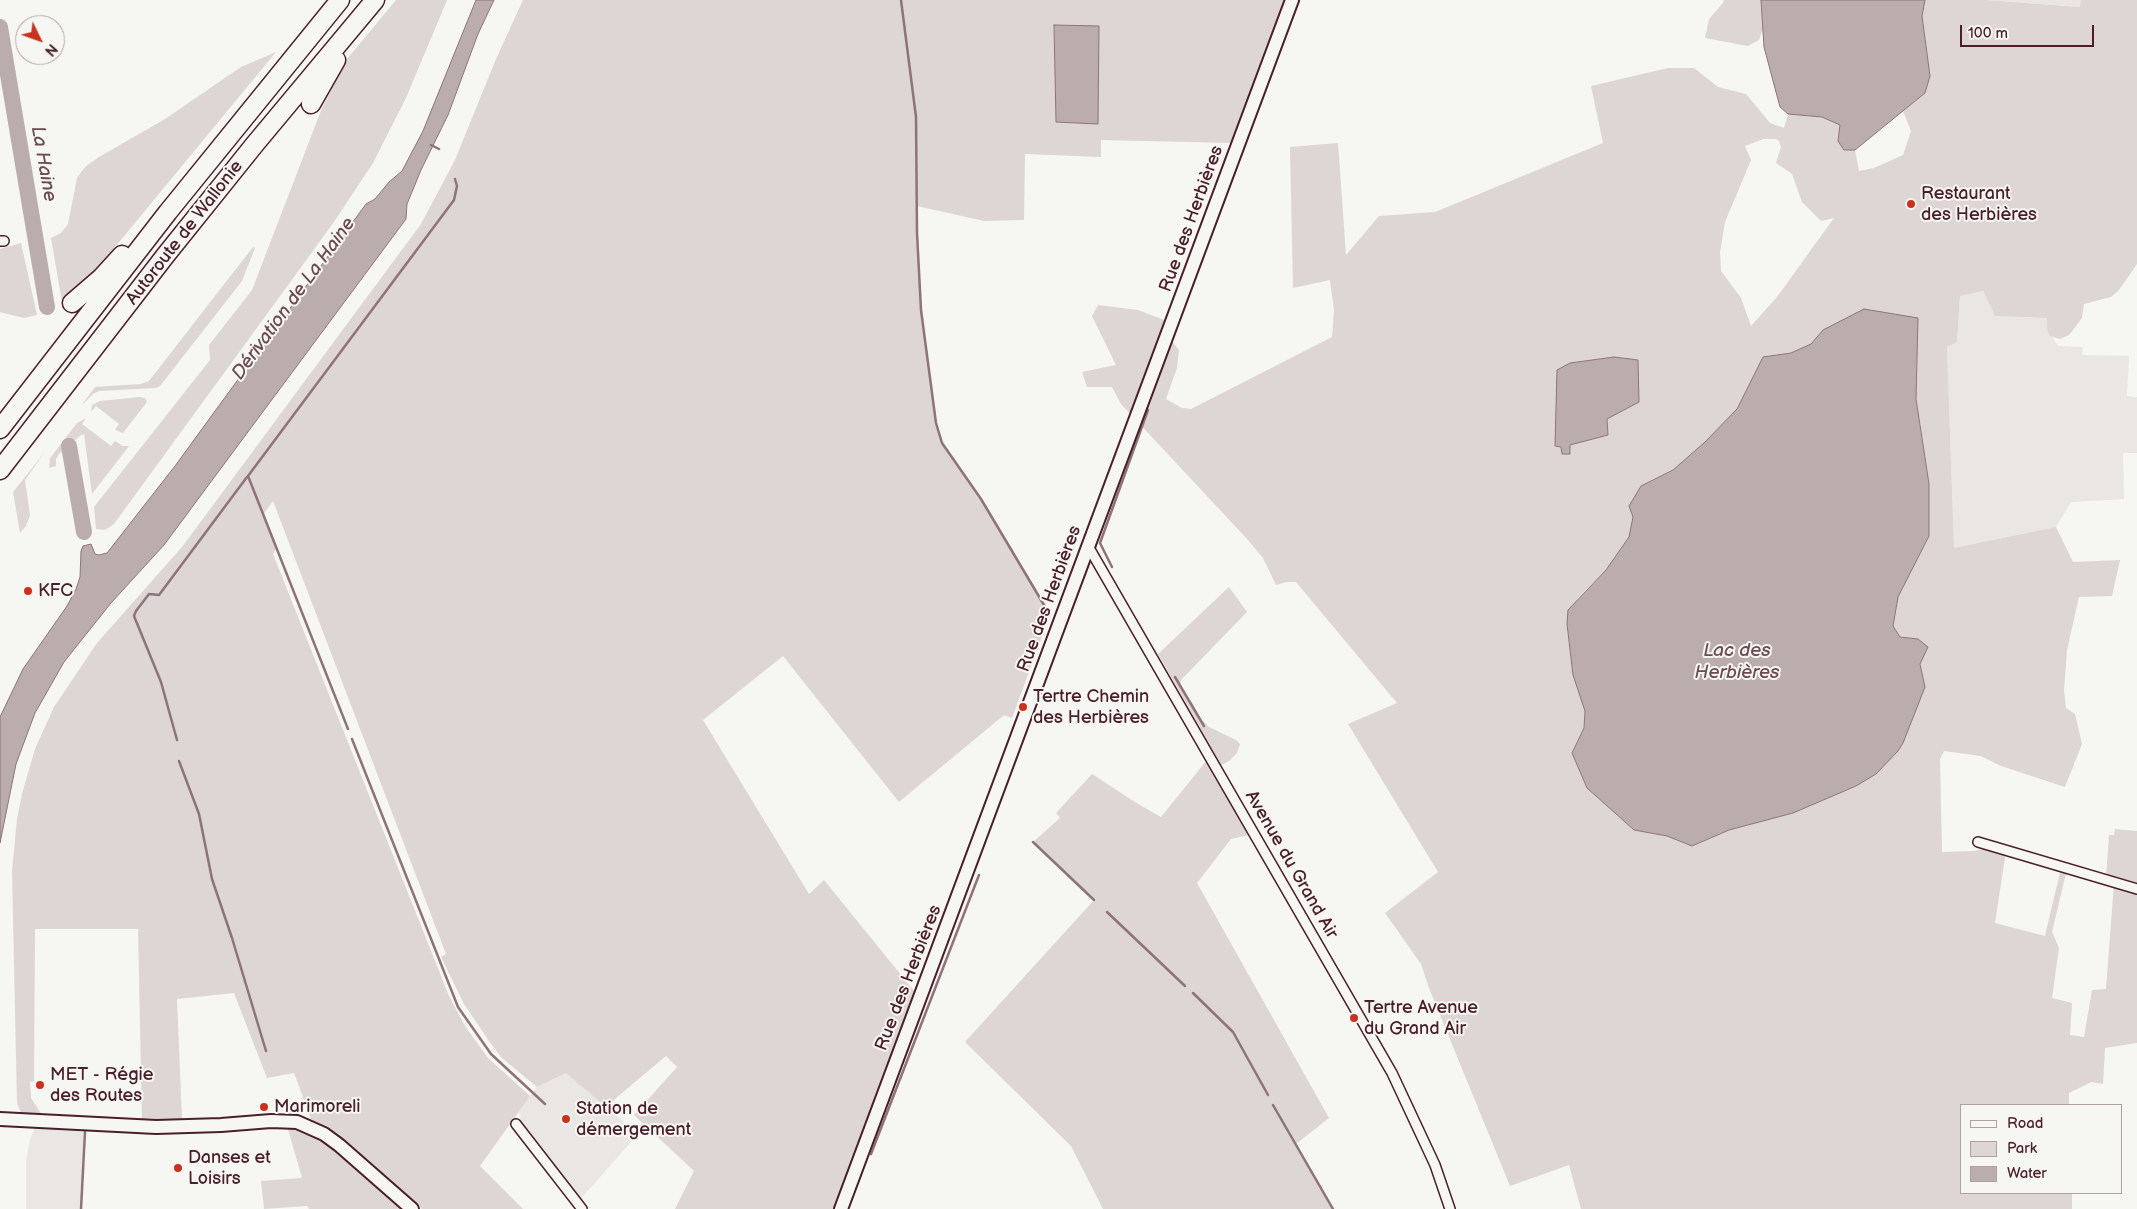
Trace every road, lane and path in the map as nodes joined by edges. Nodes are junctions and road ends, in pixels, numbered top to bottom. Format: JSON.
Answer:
{"nodes":[{"id":1,"x":340,"y":0,"type":"edge"},
{"id":2,"x":375,"y":0,"type":"edge"},
{"id":3,"x":1292,"y":0,"type":"edge"},
{"id":4,"x":359,"y":19,"type":"junction"},
{"id":5,"x":311,"y":104,"type":"dead end"},
{"id":6,"x":168,"y":212,"type":"junction"},
{"id":7,"x":72,"y":303,"type":"dead end"},
{"id":8,"x":0,"y":429,"type":"edge"},
{"id":9,"x":0,"y":470,"type":"edge"},
{"id":10,"x":1088,"y":546,"type":"junction"},
{"id":11,"x":1978,"y":842,"type":"dead end"},
{"id":12,"x":2137,"y":889,"type":"edge"},
{"id":13,"x":0,"y":1119,"type":"edge"},
{"id":14,"x":516,"y":1124,"type":"dead end"},
{"id":15,"x":412,"y":1209,"type":"edge"},
{"id":16,"x":582,"y":1209,"type":"edge"},
{"id":17,"x":841,"y":1209,"type":"edge"},
{"id":18,"x":1450,"y":1209,"type":"edge"}],
"edges":[{"from":1,"to":6,"type":"highway","name":"Autoroute de Wallonie"},
{"from":2,"to":4,"type":"highway","name":"Autoroute de Wallonie"},
{"from":3,"to":10,"type":"street","name":"Rue des Herbières"},
{"from":4,"to":5,"type":"highway"},
{"from":4,"to":9,"type":"highway","name":"Autoroute de Wallonie"},
{"from":6,"to":7,"type":"highway"},
{"from":6,"to":8,"type":"highway","name":"Autoroute de Wallonie"},
{"from":10,"to":17,"type":"street","name":"Rue des Herbières"},
{"from":10,"to":18,"type":"street","name":"Avenue du Grand Air"},
{"from":11,"to":12,"type":"street"},
{"from":13,"to":15,"type":"street"},
{"from":14,"to":16,"type":"street"}]}
